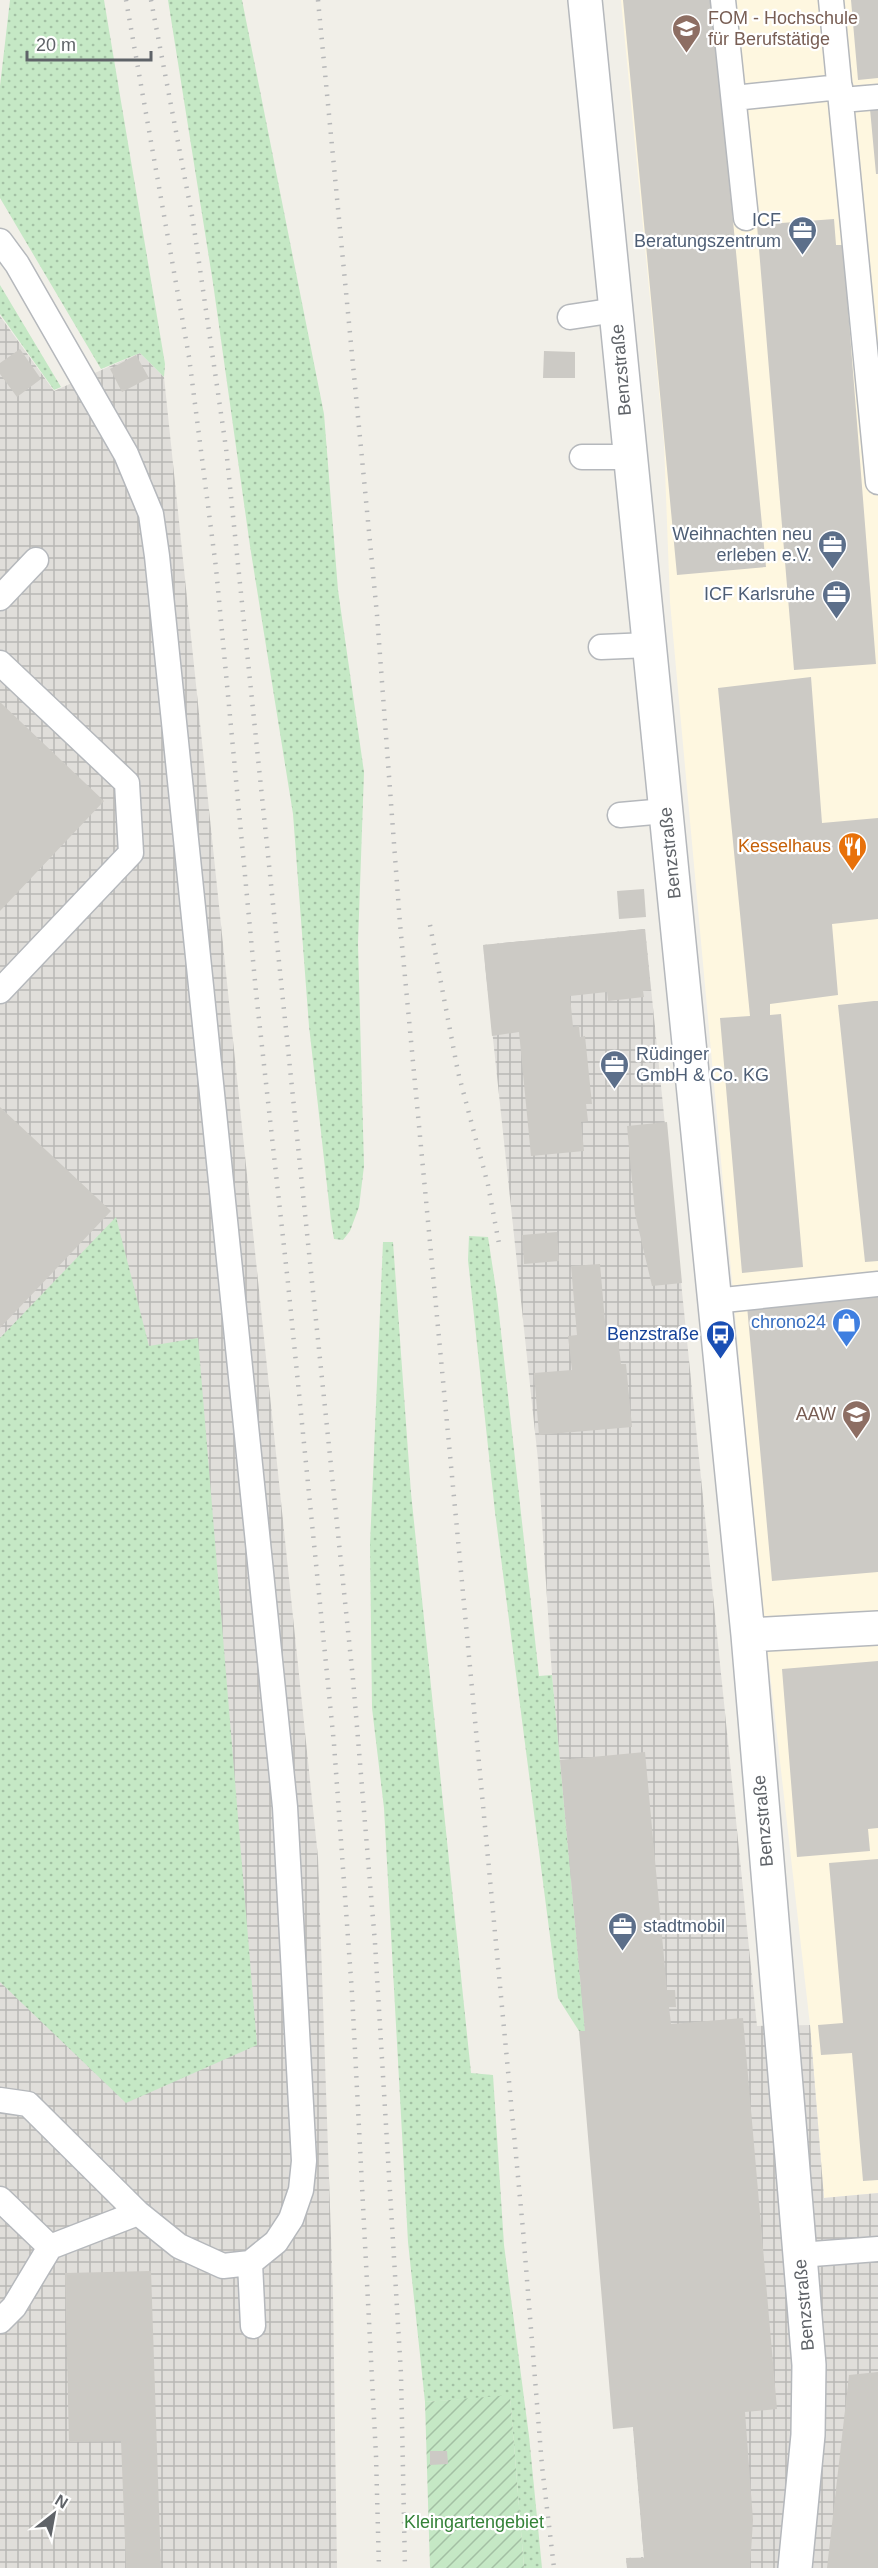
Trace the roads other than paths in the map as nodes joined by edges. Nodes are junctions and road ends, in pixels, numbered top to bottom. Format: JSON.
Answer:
{"nodes":[{"id":1,"x":585,"y":0,"type":"edge"},
{"id":2,"x":723,"y":0,"type":"edge"},
{"id":3,"x":831,"y":0,"type":"edge"},
{"id":4,"x":841,"y":94,"type":"junction"},
{"id":5,"x":878,"y":97,"type":"edge"},
{"id":6,"x":734,"y":98,"type":"junction"},
{"id":7,"x":746,"y":218,"type":"dead end"},
{"id":8,"x":0,"y":241,"type":"edge"},
{"id":9,"x":616,"y":310,"type":"junction"},
{"id":10,"x":570,"y":317,"type":"dead end"},
{"id":11,"x":582,"y":457,"type":"dead end"},
{"id":12,"x":629,"y":457,"type":"junction"},
{"id":13,"x":878,"y":482,"type":"edge"},
{"id":14,"x":36,"y":560,"type":"dead end"},
{"id":15,"x":0,"y":598,"type":"edge"},
{"id":16,"x":649,"y":645,"type":"junction"},
{"id":17,"x":601,"y":647,"type":"dead end"},
{"id":18,"x":0,"y":663,"type":"edge"},
{"id":19,"x":665,"y":811,"type":"junction"},
{"id":20,"x":620,"y":814,"type":"dead end"},
{"id":21,"x":0,"y":991,"type":"edge"},
{"id":22,"x":878,"y":1284,"type":"edge"},
{"id":23,"x":714,"y":1300,"type":"junction"},
{"id":24,"x":878,"y":1628,"type":"edge"},
{"id":25,"x":748,"y":1635,"type":"junction"},
{"id":26,"x":0,"y":2100,"type":"edge"},
{"id":27,"x":0,"y":2199,"type":"edge"},
{"id":28,"x":138,"y":2213,"type":"junction"},
{"id":29,"x":50,"y":2247,"type":"junction"},
{"id":30,"x":878,"y":2249,"type":"edge"},
{"id":31,"x":800,"y":2254,"type":"junction"},
{"id":32,"x":250,"y":2263,"type":"junction"},
{"id":33,"x":0,"y":2321,"type":"edge"},
{"id":34,"x":254,"y":2326,"type":"dead end"},
{"id":35,"x":795,"y":2568,"type":"edge"}],
"edges":[{"from":1,"to":9,"type":"street","name":"Benzstraße"},
{"from":2,"to":6,"type":"lane"},
{"from":3,"to":4,"type":"lane"},
{"from":4,"to":5,"type":"lane"},
{"from":4,"to":6,"type":"lane"},
{"from":4,"to":13,"type":"lane"},
{"from":6,"to":7,"type":"lane"},
{"from":8,"to":32,"type":"lane"},
{"from":9,"to":10,"type":"lane"},
{"from":9,"to":12,"type":"street","name":"Benzstraße"},
{"from":11,"to":12,"type":"lane"},
{"from":12,"to":16,"type":"street","name":"Benzstraße"},
{"from":14,"to":15,"type":"lane"},
{"from":16,"to":17,"type":"lane"},
{"from":16,"to":19,"type":"street","name":"Benzstraße"},
{"from":18,"to":21,"type":"lane"},
{"from":19,"to":20,"type":"lane"},
{"from":19,"to":23,"type":"street","name":"Benzstraße"},
{"from":22,"to":23,"type":"lane"},
{"from":23,"to":25,"type":"street","name":"Benzstraße"},
{"from":24,"to":25,"type":"street"},
{"from":25,"to":31,"type":"street","name":"Benzstraße"},
{"from":26,"to":28,"type":"lane"},
{"from":27,"to":29,"type":"lane"},
{"from":28,"to":29,"type":"lane"},
{"from":28,"to":32,"type":"lane"},
{"from":29,"to":33,"type":"lane"},
{"from":30,"to":31,"type":"lane"},
{"from":31,"to":35,"type":"street","name":"Benzstraße"},
{"from":32,"to":34,"type":"lane"}]}
